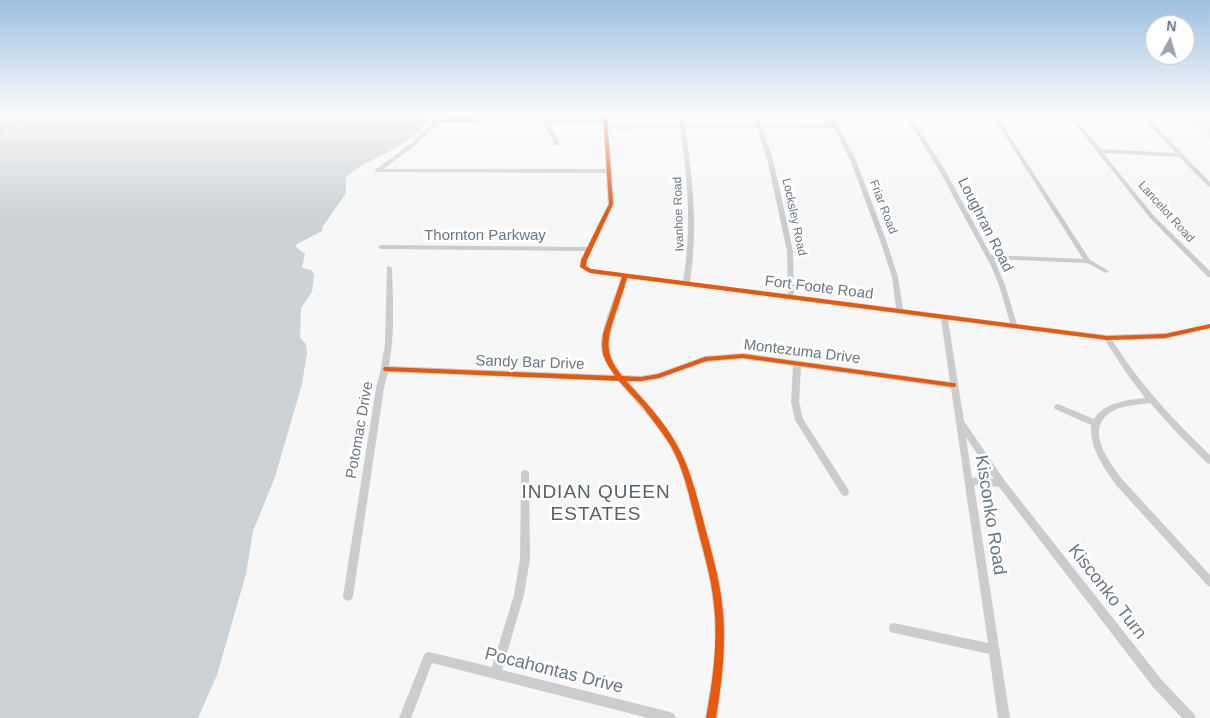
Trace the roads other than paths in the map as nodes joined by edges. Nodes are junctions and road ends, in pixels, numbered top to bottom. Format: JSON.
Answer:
{"nodes":[{"id":1,"x":406,"y":149,"type":"edge"},
{"id":2,"x":607,"y":149,"type":"edge"},
{"id":3,"x":686,"y":149,"type":"edge"},
{"id":4,"x":766,"y":149,"type":"edge"},
{"id":5,"x":847,"y":149,"type":"edge"},
{"id":6,"x":928,"y":149,"type":"edge"},
{"id":7,"x":1016,"y":149,"type":"edge"},
{"id":8,"x":1097,"y":149,"type":"edge"},
{"id":9,"x":1175,"y":149,"type":"edge"},
{"id":10,"x":1099,"y":151,"type":"junction"},
{"id":11,"x":1180,"y":154,"type":"junction"},
{"id":12,"x":608,"y":171,"type":"junction"},
{"id":13,"x":1210,"y":185,"type":"edge"},
{"id":14,"x":381,"y":247,"type":"dead end"},
{"id":15,"x":589,"y":249,"type":"junction"},
{"id":16,"x":989,"y":257,"type":"junction"},
{"id":17,"x":1088,"y":260,"type":"junction"},
{"id":18,"x":389,"y":268,"type":"dead end"},
{"id":19,"x":1106,"y":271,"type":"dead end"},
{"id":20,"x":1210,"y":275,"type":"edge"},
{"id":21,"x":625,"y":276,"type":"junction"},
{"id":22,"x":686,"y":283,"type":"junction"},
{"id":23,"x":791,"y":296,"type":"junction"},
{"id":24,"x":900,"y":311,"type":"junction"},
{"id":25,"x":944,"y":317,"type":"junction"},
{"id":26,"x":1014,"y":326,"type":"junction"},
{"id":27,"x":1210,"y":326,"type":"edge"},
{"id":28,"x":1107,"y":338,"type":"junction"},
{"id":29,"x":797,"y":363,"type":"junction"},
{"id":30,"x":386,"y":369,"type":"junction"},
{"id":31,"x":621,"y":380,"type":"junction"},
{"id":32,"x":953,"y":385,"type":"junction"},
{"id":33,"x":1150,"y":400,"type":"junction"},
{"id":34,"x":1058,"y":407,"type":"dead end"},
{"id":35,"x":959,"y":420,"type":"junction"},
{"id":36,"x":1096,"y":424,"type":"junction"},
{"id":37,"x":1210,"y":460,"type":"edge"},
{"id":38,"x":525,"y":474,"type":"dead end"},
{"id":39,"x":968,"y":482,"type":"junction"},
{"id":40,"x":1002,"y":484,"type":"junction"},
{"id":41,"x":845,"y":492,"type":"dead end"},
{"id":42,"x":1210,"y":582,"type":"edge"},
{"id":43,"x":348,"y":596,"type":"dead end"},
{"id":44,"x":894,"y":628,"type":"dead end"},
{"id":45,"x":994,"y":650,"type":"junction"},
{"id":46,"x":495,"y":674,"type":"junction"},
{"id":47,"x":405,"y":718,"type":"edge"},
{"id":48,"x":670,"y":718,"type":"edge"},
{"id":49,"x":711,"y":718,"type":"edge"},
{"id":50,"x":1004,"y":718,"type":"edge"},
{"id":51,"x":1190,"y":718,"type":"edge"}],
"edges":[{"from":1,"to":12,"type":"street"},
{"from":2,"to":12,"type":"street","name":"Fort Foote Road"},
{"from":3,"to":22,"type":"street","name":"Ivanhoe Road"},
{"from":4,"to":23,"type":"street","name":"Locksley Road"},
{"from":5,"to":24,"type":"street","name":"Friar Road"},
{"from":6,"to":16,"type":"street","name":"Loughran Road"},
{"from":7,"to":17,"type":"street"},
{"from":8,"to":10,"type":"street","name":"Lancelot Road"},
{"from":9,"to":11,"type":"street"},
{"from":10,"to":11,"type":"street"},
{"from":10,"to":20,"type":"street","name":"Lancelot Road"},
{"from":11,"to":13,"type":"street"},
{"from":12,"to":15,"type":"street","name":"Fort Foote Road"},
{"from":14,"to":15,"type":"street","name":"Thornton Parkway"},
{"from":15,"to":21,"type":"street","name":"Fort Foote Road"},
{"from":16,"to":17,"type":"street"},
{"from":16,"to":26,"type":"street","name":"Loughran Road"},
{"from":17,"to":19,"type":"street"},
{"from":18,"to":30,"type":"street","name":"Potomac Drive"},
{"from":21,"to":22,"type":"street","name":"Fort Foote Road"},
{"from":21,"to":31,"type":"street","name":"Sandy Bar Drive"},
{"from":22,"to":23,"type":"street","name":"Fort Foote Road"},
{"from":23,"to":24,"type":"street","name":"Fort Foote Road"},
{"from":24,"to":25,"type":"street","name":"Fort Foote Road"},
{"from":25,"to":26,"type":"street","name":"Fort Foote Road"},
{"from":25,"to":32,"type":"street","name":"Kisconko Road"},
{"from":26,"to":28,"type":"street","name":"Fort Foote Road"},
{"from":27,"to":28,"type":"street","name":"Fort Foote Road"},
{"from":28,"to":33,"type":"street"},
{"from":29,"to":31,"type":"street","name":"Montezuma Drive"},
{"from":29,"to":32,"type":"street","name":"Montezuma Drive"},
{"from":29,"to":41,"type":"street"},
{"from":30,"to":31,"type":"street","name":"Sandy Bar Drive"},
{"from":30,"to":43,"type":"street","name":"Potomac Drive"},
{"from":31,"to":49,"type":"street"},
{"from":32,"to":35,"type":"street","name":"Kisconko Road"},
{"from":33,"to":36,"type":"street"},
{"from":33,"to":37,"type":"street"},
{"from":34,"to":36,"type":"street"},
{"from":35,"to":39,"type":"street","name":"Kisconko Road"},
{"from":35,"to":40,"type":"street","name":"Kisconko Turn"},
{"from":36,"to":42,"type":"street"},
{"from":38,"to":46,"type":"street"},
{"from":39,"to":40,"type":"street"},
{"from":39,"to":45,"type":"street","name":"Kisconko Road"},
{"from":40,"to":51,"type":"street","name":"Kisconko Turn"},
{"from":44,"to":45,"type":"street"},
{"from":45,"to":50,"type":"street","name":"Kisconko Road"},
{"from":46,"to":47,"type":"street","name":"Pocahontas Drive"},
{"from":46,"to":48,"type":"street","name":"Pocahontas Drive"}]}
